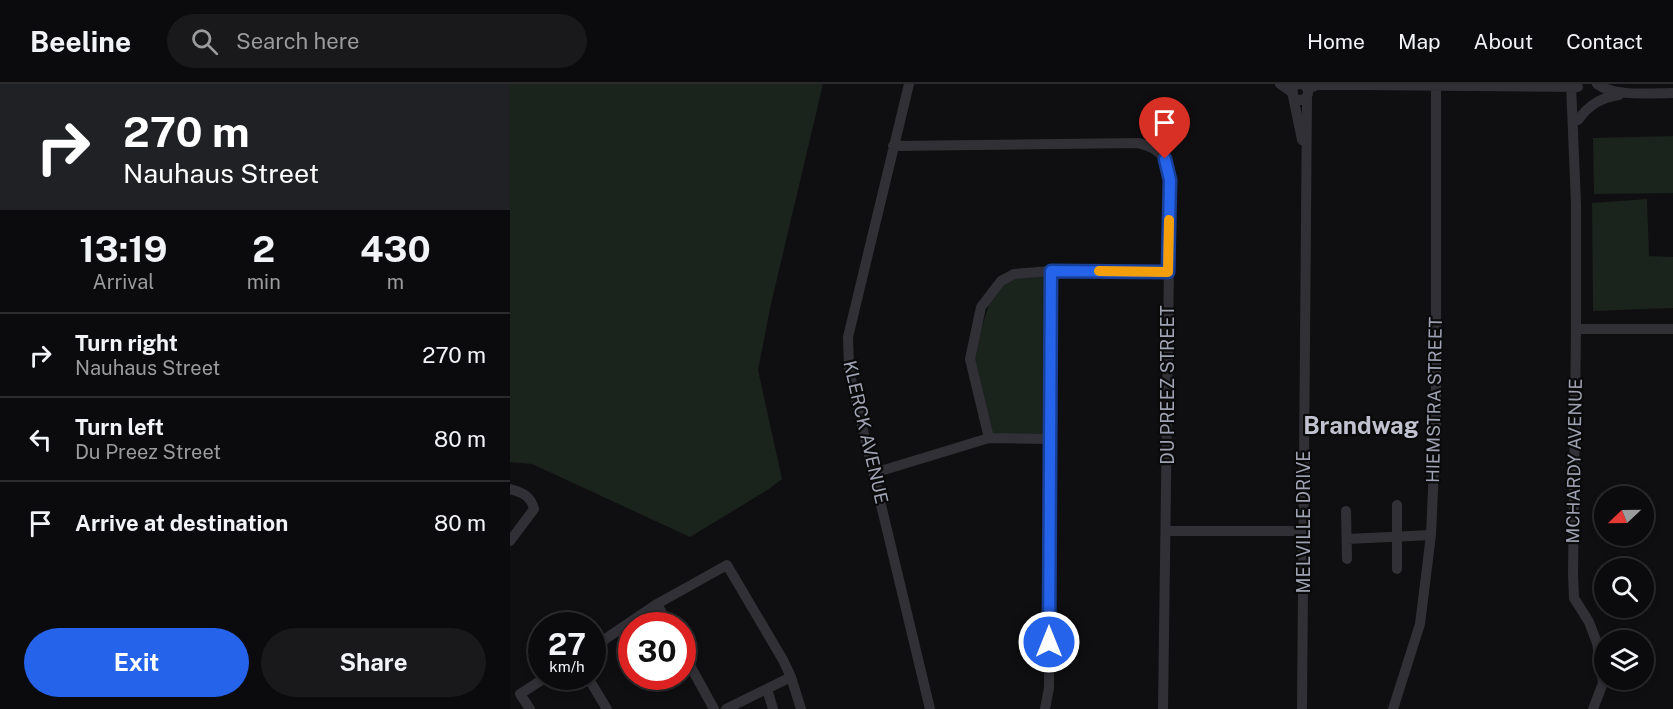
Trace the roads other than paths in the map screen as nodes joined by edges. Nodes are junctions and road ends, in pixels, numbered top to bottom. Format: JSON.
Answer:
{"nodes":[{"id":1,"x":909,"y":84,"type":"edge"},
{"id":2,"x":1280,"y":84,"type":"edge"},
{"id":3,"x":1597,"y":84,"type":"edge"},
{"id":4,"x":1574,"y":85,"type":"edge"},
{"id":5,"x":1436,"y":86,"type":"junction"},
{"id":6,"x":1301,"y":91,"type":"edge"},
{"id":7,"x":1631,"y":93,"type":"junction"},
{"id":8,"x":1673,"y":93,"type":"edge"},
{"id":9,"x":1578,"y":120,"type":"junction"},
{"id":10,"x":893,"y":146,"type":"junction"},
{"id":11,"x":1575,"y":204,"type":"junction"},
{"id":12,"x":1051,"y":271,"type":"junction"},
{"id":13,"x":1168,"y":272,"type":"junction"},
{"id":14,"x":1576,"y":328,"type":"junction"},
{"id":15,"x":1673,"y":329,"type":"edge"},
{"id":16,"x":989,"y":438,"type":"junction"},
{"id":17,"x":1050,"y":439,"type":"junction"},
{"id":18,"x":874,"y":473,"type":"junction"},
{"id":19,"x":510,"y":489,"type":"edge"},
{"id":20,"x":1397,"y":505,"type":"dead end"},
{"id":21,"x":1346,"y":511,"type":"dead end"},
{"id":22,"x":1167,"y":531,"type":"junction"},
{"id":23,"x":1303,"y":531,"type":"junction"},
{"id":24,"x":1431,"y":535,"type":"junction"},
{"id":25,"x":1398,"y":536,"type":"junction"},
{"id":26,"x":1347,"y":539,"type":"junction"},
{"id":27,"x":510,"y":541,"type":"edge"},
{"id":28,"x":1347,"y":560,"type":"dead end"},
{"id":29,"x":1396,"y":569,"type":"dead end"},
{"id":30,"x":657,"y":604,"type":"junction"},
{"id":31,"x":661,"y":612,"type":"edge"},
{"id":32,"x":606,"y":639,"type":"edge"},
{"id":33,"x":696,"y":676,"type":"edge"},
{"id":34,"x":791,"y":677,"type":"junction"},
{"id":35,"x":528,"y":688,"type":"edge"},
{"id":36,"x":766,"y":689,"type":"junction"},
{"id":37,"x":595,"y":690,"type":"edge"},
{"id":38,"x":733,"y":707,"type":"edge"},
{"id":39,"x":530,"y":709,"type":"edge"},
{"id":40,"x":607,"y":709,"type":"edge"},
{"id":41,"x":714,"y":709,"type":"edge"},
{"id":42,"x":773,"y":709,"type":"edge"},
{"id":43,"x":801,"y":709,"type":"edge"},
{"id":44,"x":930,"y":709,"type":"edge"},
{"id":45,"x":1045,"y":709,"type":"edge"},
{"id":46,"x":1163,"y":709,"type":"edge"},
{"id":47,"x":1302,"y":709,"type":"edge"},
{"id":48,"x":1393,"y":709,"type":"edge"},
{"id":49,"x":1593,"y":709,"type":"edge"}],
"edges":[{"from":1,"to":10,"type":"street","name":"KLERCK AVENUE"},
{"from":2,"to":6,"type":"street"},
{"from":3,"to":7,"type":"street"},
{"from":4,"to":5,"type":"street"},
{"from":4,"to":9,"type":"street","name":"MCHARDY AVENUE"},
{"from":4,"to":11,"type":"street","name":"MCHARDY AVENUE"},
{"from":5,"to":6,"type":"street"},
{"from":5,"to":24,"type":"street","name":"HIEMSTRA STREET"},
{"from":6,"to":23,"type":"street","name":"MELVILLE DRIVE"},
{"from":7,"to":8,"type":"street"},
{"from":7,"to":9,"type":"street"},
{"from":9,"to":11,"type":"street","name":"MCHARDY AVENUE"},
{"from":10,"to":13,"type":"street","name":"DU PREEZ STREET"},
{"from":10,"to":18,"type":"street","name":"KLERCK AVENUE"},
{"from":11,"to":14,"type":"street","name":"MCHARDY AVENUE"},
{"from":12,"to":13,"type":"street"},
{"from":12,"to":16,"type":"street"},
{"from":12,"to":17,"type":"street"},
{"from":13,"to":22,"type":"street","name":"DU PREEZ STREET"},
{"from":14,"to":15,"type":"street"},
{"from":14,"to":49,"type":"street","name":"MCHARDY AVENUE"},
{"from":16,"to":17,"type":"street"},
{"from":16,"to":18,"type":"street"},
{"from":17,"to":45,"type":"street"},
{"from":18,"to":44,"type":"street","name":"KLERCK AVENUE"},
{"from":19,"to":27,"type":"street"},
{"from":20,"to":25,"type":"street"},
{"from":21,"to":26,"type":"street"},
{"from":22,"to":23,"type":"street"},
{"from":22,"to":46,"type":"street","name":"DU PREEZ STREET"},
{"from":23,"to":47,"type":"street","name":"MELVILLE DRIVE"},
{"from":24,"to":25,"type":"street"},
{"from":24,"to":48,"type":"street","name":"HIEMSTRA STREET"},
{"from":25,"to":26,"type":"street"},
{"from":25,"to":29,"type":"street"},
{"from":26,"to":28,"type":"street"},
{"from":30,"to":31,"type":"street"},
{"from":30,"to":32,"type":"street"},
{"from":30,"to":34,"type":"street"},
{"from":33,"to":41,"type":"street"},
{"from":34,"to":36,"type":"street"},
{"from":34,"to":43,"type":"street"},
{"from":35,"to":39,"type":"street"},
{"from":36,"to":38,"type":"street"},
{"from":36,"to":42,"type":"street"},
{"from":37,"to":40,"type":"street"}]}
